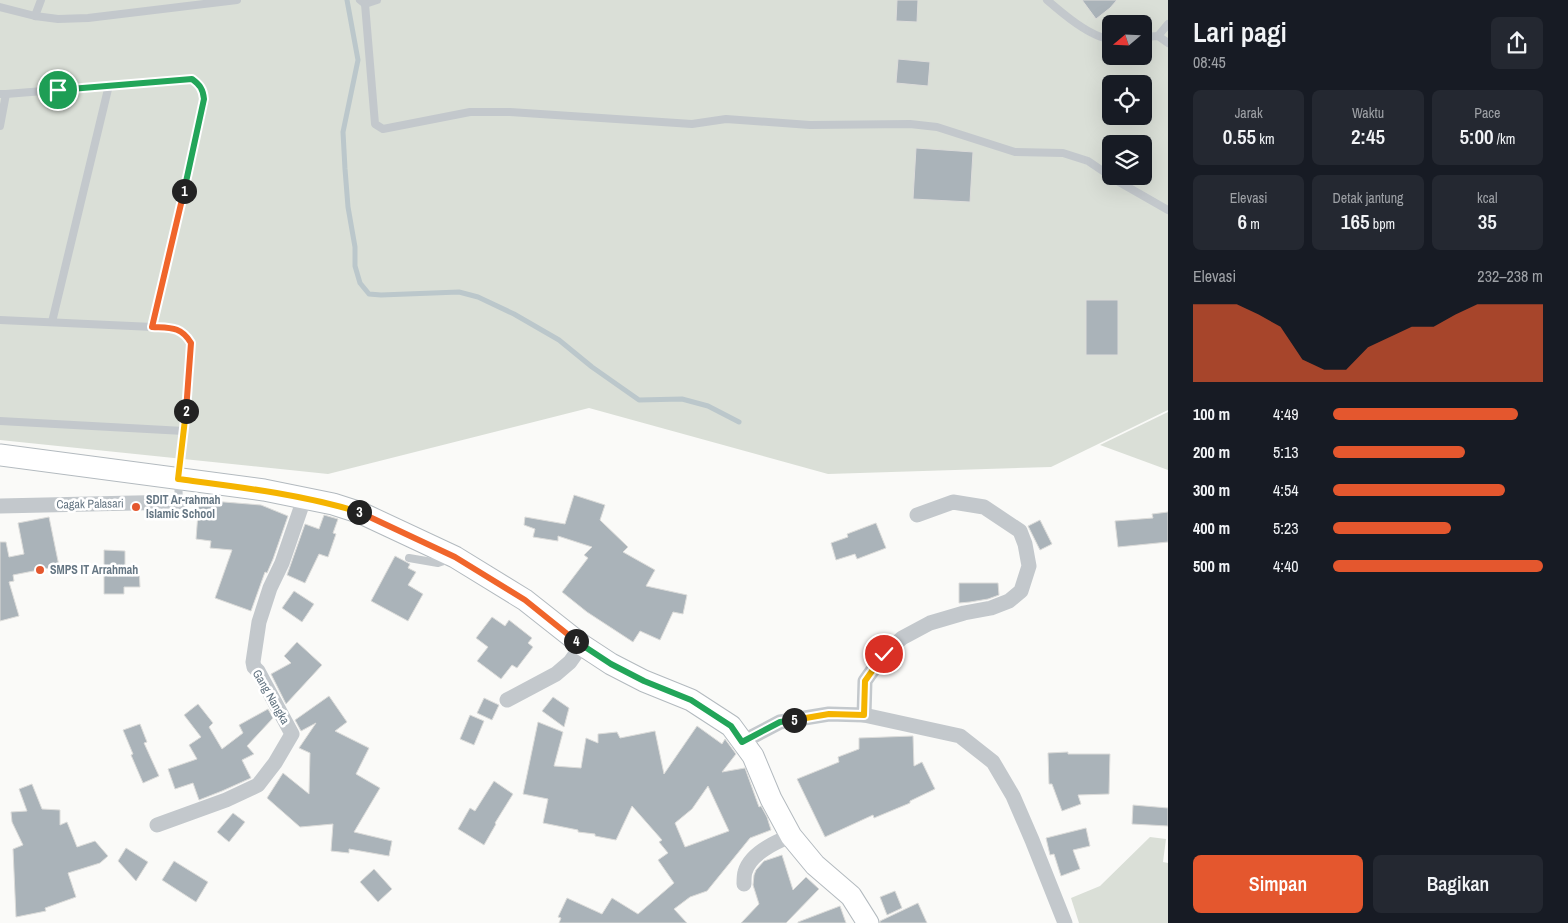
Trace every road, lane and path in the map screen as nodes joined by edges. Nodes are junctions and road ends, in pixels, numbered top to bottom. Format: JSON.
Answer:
{"nodes":[{"id":1,"x":237,"y":0,"type":"edge"},
{"id":2,"x":377,"y":0,"type":"edge"},
{"id":3,"x":1047,"y":0,"type":"edge"},
{"id":4,"x":363,"y":2,"type":"edge"},
{"id":5,"x":40,"y":3,"type":"edge"},
{"id":6,"x":0,"y":7,"type":"edge"},
{"id":7,"x":35,"y":16,"type":"junction"},
{"id":8,"x":1168,"y":24,"type":"edge"},
{"id":9,"x":1152,"y":36,"type":"edge"},
{"id":10,"x":1158,"y":36,"type":"junction"},
{"id":11,"x":1102,"y":37,"type":"edge"},
{"id":12,"x":1168,"y":43,"type":"edge"},
{"id":13,"x":109,"y":86,"type":"junction"},
{"id":14,"x":3,"y":94,"type":"edge"},
{"id":15,"x":0,"y":126,"type":"edge"},
{"id":16,"x":1168,"y":210,"type":"edge"},
{"id":17,"x":0,"y":320,"type":"edge"},
{"id":18,"x":52,"y":322,"type":"junction"},
{"id":19,"x":152,"y":327,"type":"junction"},
{"id":20,"x":0,"y":421,"type":"edge"},
{"id":21,"x":184,"y":431,"type":"junction"},
{"id":22,"x":0,"y":455,"type":"edge"},
{"id":23,"x":178,"y":479,"type":"junction"},
{"id":24,"x":304,"y":498,"type":"junction"},
{"id":25,"x":179,"y":502,"type":"joint"},
{"id":26,"x":0,"y":506,"type":"edge"},
{"id":27,"x":917,"y":515,"type":"dead end"},
{"id":28,"x":455,"y":557,"type":"junction"},
{"id":29,"x":409,"y":558,"type":"dead end"},
{"id":30,"x":582,"y":645,"type":"junction"},
{"id":31,"x":507,"y":700,"type":"dead end"},
{"id":32,"x":864,"y":715,"type":"junction"},
{"id":33,"x":742,"y":742,"type":"junction"},
{"id":34,"x":157,"y":825,"type":"dead end"},
{"id":35,"x":791,"y":836,"type":"junction"},
{"id":36,"x":744,"y":884,"type":"dead end"},
{"id":37,"x":868,"y":923,"type":"edge"},
{"id":38,"x":1065,"y":923,"type":"edge"}],
"edges":[{"from":1,"to":7,"type":"lane"},
{"from":2,"to":4,"type":"lane"},
{"from":3,"to":11,"type":"lane"},
{"from":4,"to":16,"type":"lane"},
{"from":5,"to":7,"type":"lane"},
{"from":6,"to":7,"type":"lane"},
{"from":8,"to":10,"type":"lane"},
{"from":9,"to":10,"type":"lane"},
{"from":10,"to":12,"type":"lane"},
{"from":13,"to":14,"type":"lane"},
{"from":13,"to":18,"type":"lane"},
{"from":13,"to":19,"type":"lane"},
{"from":14,"to":15,"type":"lane"},
{"from":17,"to":18,"type":"lane"},
{"from":18,"to":19,"type":"lane"},
{"from":19,"to":21,"type":"lane"},
{"from":20,"to":21,"type":"lane"},
{"from":21,"to":23,"type":"lane"},
{"from":22,"to":23,"type":"main road"},
{"from":23,"to":24,"type":"main road"},
{"from":23,"to":25,"type":"lane"},
{"from":24,"to":28,"type":"main road"},
{"from":24,"to":34,"type":"street","name":"Gang Nangka"},
{"from":25,"to":26,"type":"street","name":"Cagak Palasari"},
{"from":27,"to":32,"type":"street"},
{"from":28,"to":29,"type":"lane"},
{"from":28,"to":30,"type":"main road"},
{"from":30,"to":31,"type":"street"},
{"from":30,"to":33,"type":"main road"},
{"from":32,"to":33,"type":"street"},
{"from":32,"to":38,"type":"street"},
{"from":33,"to":35,"type":"main road"},
{"from":35,"to":36,"type":"street"},
{"from":35,"to":37,"type":"main road"}]}
